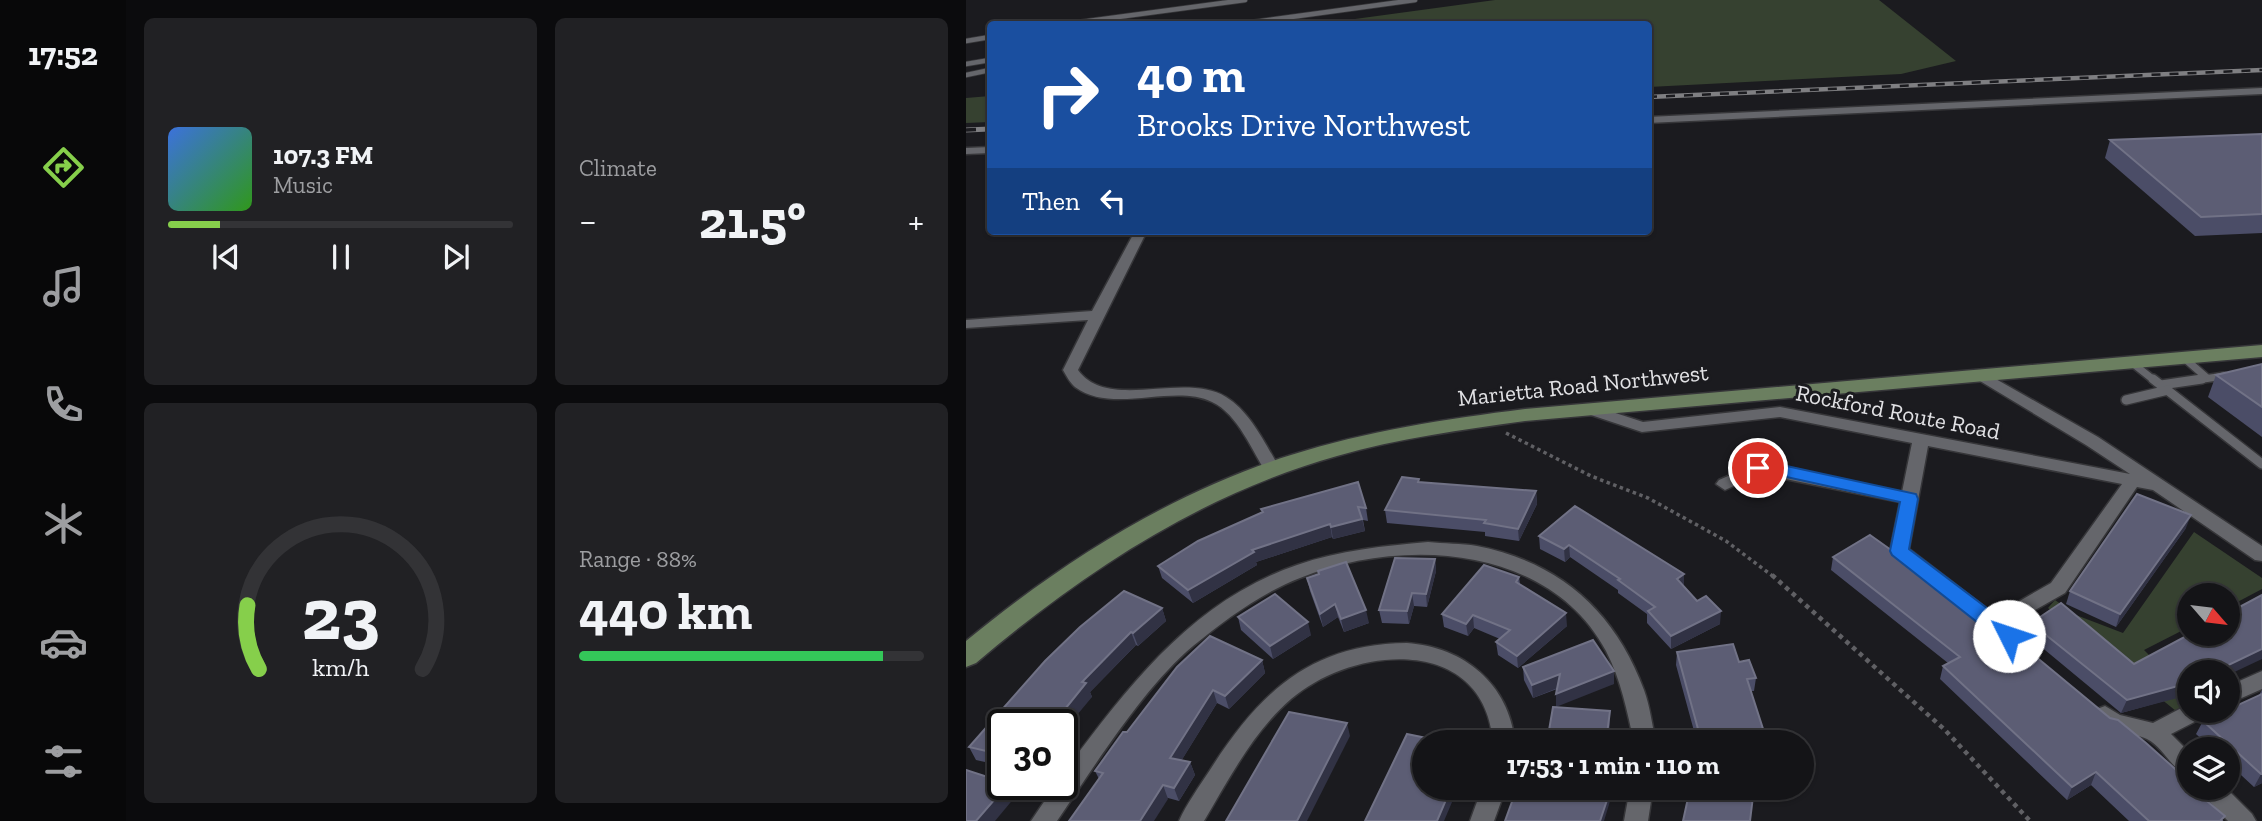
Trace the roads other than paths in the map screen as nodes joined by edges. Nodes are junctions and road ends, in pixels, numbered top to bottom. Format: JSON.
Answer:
{"nodes":[{"id":1,"x":1245,"y":0,"type":"edge"},
{"id":2,"x":1415,"y":0,"type":"edge"},
{"id":3,"x":1088,"y":21,"type":"edge"},
{"id":4,"x":1262,"y":21,"type":"edge"},
{"id":5,"x":987,"y":38,"type":"edge"},
{"id":6,"x":966,"y":41,"type":"edge"},
{"id":7,"x":987,"y":60,"type":"edge"},
{"id":8,"x":966,"y":64,"type":"edge"},
{"id":9,"x":987,"y":71,"type":"edge"},
{"id":10,"x":966,"y":75,"type":"edge"},
{"id":11,"x":2262,"y":91,"type":"edge"},
{"id":12,"x":1652,"y":120,"type":"edge"},
{"id":13,"x":987,"y":150,"type":"edge"},
{"id":14,"x":966,"y":152,"type":"edge"},
{"id":15,"x":1139,"y":235,"type":"edge"},
{"id":16,"x":1098,"y":315,"type":"junction"},
{"id":17,"x":966,"y":324,"type":"edge"},
{"id":18,"x":2260,"y":350,"type":"edge"},
{"id":19,"x":2183,"y":358,"type":"junction"},
{"id":20,"x":2131,"y":362,"type":"junction"},
{"id":21,"x":2229,"y":375,"type":"edge"},
{"id":22,"x":1980,"y":376,"type":"junction"},
{"id":23,"x":2207,"y":378,"type":"junction"},
{"id":24,"x":2164,"y":388,"type":"junction"},
{"id":25,"x":2126,"y":400,"type":"dead end"},
{"id":26,"x":1588,"y":409,"type":"junction"},
{"id":27,"x":1922,"y":439,"type":"junction"},
{"id":28,"x":2262,"y":464,"type":"edge"},
{"id":29,"x":1273,"y":470,"type":"junction"},
{"id":30,"x":2133,"y":480,"type":"junction"},
{"id":31,"x":1725,"y":484,"type":"dead end"},
{"id":32,"x":2157,"y":485,"type":"junction"},
{"id":33,"x":1910,"y":499,"type":"junction"},
{"id":34,"x":2262,"y":555,"type":"edge"},
{"id":35,"x":1995,"y":624,"type":"junction"},
{"id":36,"x":2023,"y":648,"type":"edge"},
{"id":37,"x":966,"y":656,"type":"edge"},
{"id":38,"x":2262,"y":679,"type":"edge"},
{"id":39,"x":2240,"y":690,"type":"edge"},
{"id":40,"x":2094,"y":706,"type":"edge"},
{"id":41,"x":2177,"y":721,"type":"edge"},
{"id":42,"x":1504,"y":730,"type":"edge"},
{"id":43,"x":1643,"y":730,"type":"edge"},
{"id":44,"x":2155,"y":732,"type":"junction"},
{"id":45,"x":2177,"y":754,"type":"edge"},
{"id":46,"x":1490,"y":800,"type":"edge"},
{"id":47,"x":1640,"y":800,"type":"edge"},
{"id":48,"x":2223,"y":800,"type":"edge"},
{"id":49,"x":1043,"y":821,"type":"edge"},
{"id":50,"x":1191,"y":821,"type":"edge"},
{"id":51,"x":1482,"y":821,"type":"edge"},
{"id":52,"x":1636,"y":821,"type":"edge"},
{"id":53,"x":2244,"y":821,"type":"edge"}],
"edges":[{"from":1,"to":3,"type":"lane"},
{"from":2,"to":4,"type":"lane"},
{"from":5,"to":6,"type":"lane"},
{"from":7,"to":8,"type":"lane"},
{"from":9,"to":10,"type":"lane"},
{"from":11,"to":12,"type":"street"},
{"from":13,"to":14,"type":"street"},
{"from":15,"to":16,"type":"street"},
{"from":16,"to":17,"type":"street"},
{"from":16,"to":29,"type":"street"},
{"from":18,"to":19,"type":"main road","name":"Marietta Road Northwest"},
{"from":19,"to":20,"type":"main road","name":"Marietta Road Northwest"},
{"from":19,"to":23,"type":"lane"},
{"from":20,"to":22,"type":"main road","name":"Marietta Road Northwest"},
{"from":20,"to":24,"type":"lane"},
{"from":21,"to":23,"type":"lane"},
{"from":22,"to":26,"type":"main road","name":"Marietta Road Northwest"},
{"from":22,"to":32,"type":"street"},
{"from":23,"to":24,"type":"lane"},
{"from":24,"to":25,"type":"lane"},
{"from":24,"to":28,"type":"lane"},
{"from":26,"to":27,"type":"street","name":"Rockford Route Road"},
{"from":26,"to":29,"type":"main road","name":"Marietta Road Northwest"},
{"from":27,"to":30,"type":"street","name":"Rockford Route Road"},
{"from":27,"to":33,"type":"street"},
{"from":29,"to":37,"type":"main road","name":"Marietta Road Northwest"},
{"from":30,"to":32,"type":"street","name":"Rockford Route Road"},
{"from":30,"to":35,"type":"street"},
{"from":31,"to":33,"type":"street"},
{"from":32,"to":34,"type":"street"},
{"from":33,"to":35,"type":"street"},
{"from":35,"to":36,"type":"street"},
{"from":38,"to":39,"type":"street"},
{"from":40,"to":44,"type":"street"},
{"from":41,"to":44,"type":"street"},
{"from":42,"to":50,"type":"street"},
{"from":43,"to":49,"type":"street"},
{"from":44,"to":45,"type":"street"},
{"from":46,"to":51,"type":"street"},
{"from":47,"to":52,"type":"street"},
{"from":48,"to":53,"type":"street"}]}
